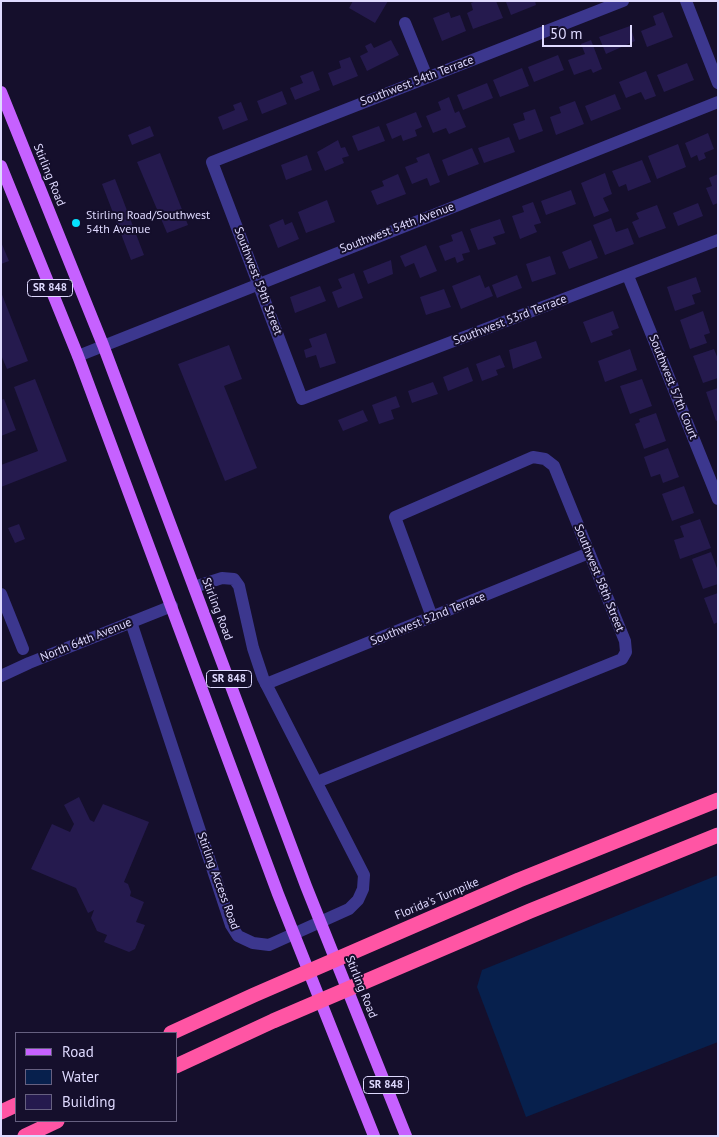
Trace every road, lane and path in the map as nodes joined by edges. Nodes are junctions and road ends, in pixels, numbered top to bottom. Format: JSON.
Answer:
{"nodes":[{"id":1,"x":623,"y":1,"type":"edge"},
{"id":2,"x":686,"y":1,"type":"edge"},
{"id":3,"x":404,"y":23,"type":"dead end"},
{"id":4,"x":426,"y":77,"type":"junction"},
{"id":5,"x":718,"y":83,"type":"edge"},
{"id":6,"x":1,"y":92,"type":"edge"},
{"id":7,"x":718,"y":102,"type":"edge"},
{"id":8,"x":212,"y":162,"type":"joint"},
{"id":9,"x":1,"y":166,"type":"edge"},
{"id":10,"x":718,"y":240,"type":"edge"},
{"id":11,"x":628,"y":276,"type":"junction"},
{"id":12,"x":259,"y":282,"type":"junction"},
{"id":13,"x":103,"y":346,"type":"junction"},
{"id":14,"x":78,"y":356,"type":"junction"},
{"id":15,"x":302,"y":399,"type":"joint"},
{"id":16,"x":718,"y":499,"type":"edge"},
{"id":17,"x":589,"y":553,"type":"junction"},
{"id":18,"x":194,"y":587,"type":"junction"},
{"id":19,"x":1,"y":594,"type":"edge"},
{"id":20,"x":172,"y":606,"type":"junction"},
{"id":21,"x":432,"y":617,"type":"junction"},
{"id":22,"x":131,"y":622,"type":"junction"},
{"id":23,"x":23,"y":649,"type":"dead end"},
{"id":24,"x":1,"y":676,"type":"edge"},
{"id":25,"x":266,"y":684,"type":"junction"},
{"id":26,"x":317,"y":782,"type":"junction"},
{"id":27,"x":718,"y":800,"type":"edge"},
{"id":28,"x":718,"y":835,"type":"edge"},
{"id":29,"x":173,"y":1032,"type":"edge"},
{"id":30,"x":178,"y":1065,"type":"edge"},
{"id":31,"x":15,"y":1105,"type":"edge"},
{"id":32,"x":1,"y":1112,"type":"edge"},
{"id":33,"x":55,"y":1122,"type":"edge"},
{"id":34,"x":25,"y":1136,"type":"edge"},
{"id":35,"x":374,"y":1136,"type":"edge"},
{"id":36,"x":406,"y":1136,"type":"edge"}],
"edges":[{"from":1,"to":4,"type":"street","name":"Southwest 54th Terrace"},
{"from":2,"to":5,"type":"street"},
{"from":3,"to":4,"type":"street"},
{"from":4,"to":8,"type":"street","name":"Southwest 54th Terrace"},
{"from":6,"to":13,"type":"main road","name":"Stirling Road","number":"SR 848"},
{"from":7,"to":12,"type":"street","name":"Southwest 54th Avenue"},
{"from":8,"to":12,"type":"street","name":"Southwest 59th Street"},
{"from":9,"to":14,"type":"main road","number":"SR 848"},
{"from":10,"to":11,"type":"street","name":"Southwest 53rd Terrace"},
{"from":11,"to":15,"type":"street","name":"Southwest 53rd Terrace"},
{"from":11,"to":16,"type":"street","name":"Southwest 57th Court"},
{"from":12,"to":13,"type":"street","name":"Southwest 54th Avenue"},
{"from":12,"to":15,"type":"street","name":"Southwest 59th Street"},
{"from":13,"to":14,"type":"street","name":"Southwest 54th Avenue"},
{"from":13,"to":18,"type":"main road","name":"Stirling Road","number":"SR 848"},
{"from":14,"to":20,"type":"main road","number":"SR 848"},
{"from":17,"to":21,"type":"street","name":"Southwest 52nd Terrace"},
{"from":17,"to":21,"type":"street","name":"Southwest 58th Street"},
{"from":17,"to":26,"type":"street","name":"Southwest 58th Street"},
{"from":18,"to":25,"type":"street","name":"Stirling Access Road"},
{"from":18,"to":36,"type":"main road","name":"Stirling Road","number":"SR 848"},
{"from":19,"to":23,"type":"street"},
{"from":20,"to":22,"type":"street","name":"North 64th Avenue"},
{"from":20,"to":35,"type":"main road","number":"SR 848"},
{"from":21,"to":25,"type":"street","name":"Southwest 52nd Terrace"},
{"from":22,"to":24,"type":"street","name":"North 64th Avenue"},
{"from":22,"to":26,"type":"street","name":"Stirling Access Road"},
{"from":25,"to":26,"type":"street","name":"Stirling Access Road"},
{"from":27,"to":29,"type":"highway","name":"Florida's Turnpike"},
{"from":28,"to":30,"type":"highway"},
{"from":31,"to":32,"type":"highway"},
{"from":33,"to":34,"type":"highway"}]}
